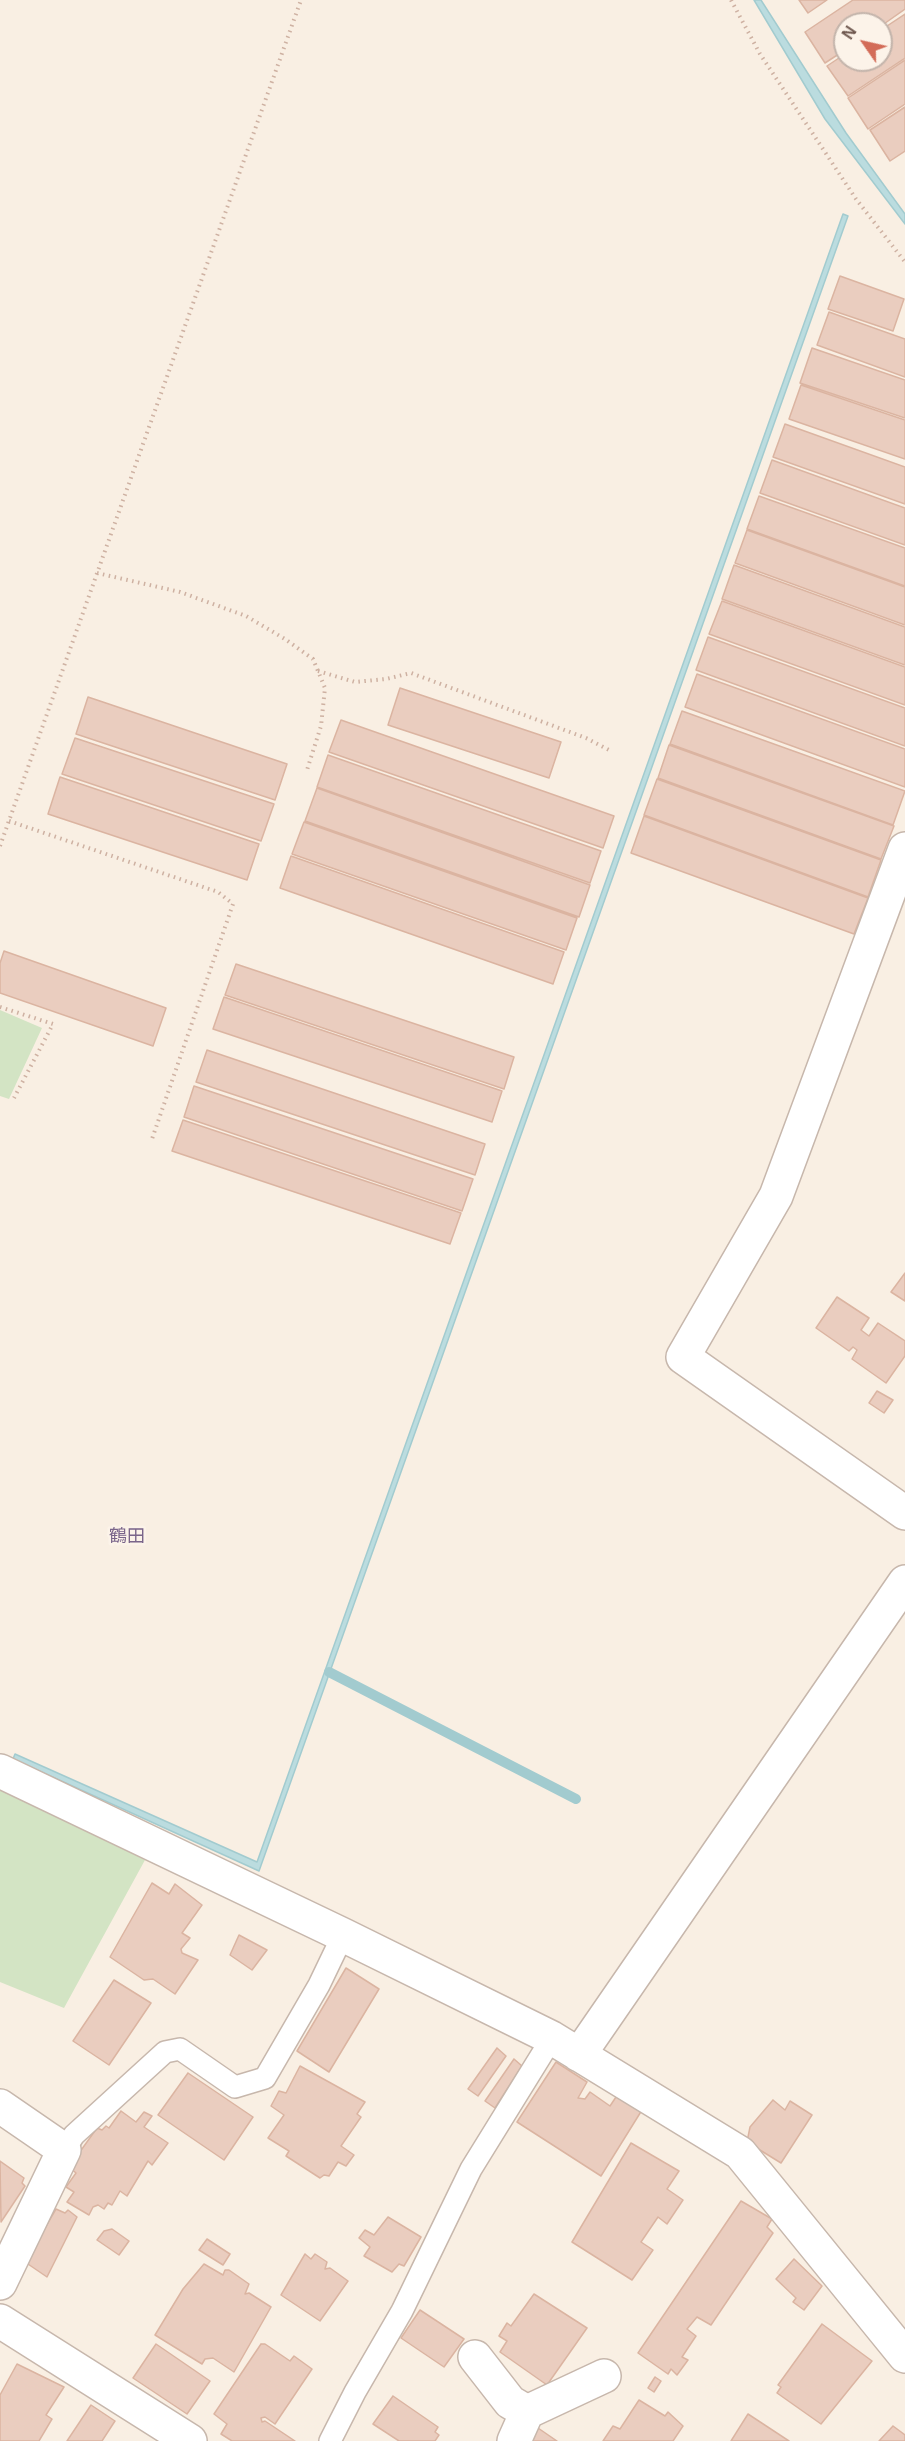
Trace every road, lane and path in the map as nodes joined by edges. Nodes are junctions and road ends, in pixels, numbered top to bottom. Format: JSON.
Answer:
{"nodes":[{"id":1,"x":301,"y":0,"type":"edge"},
{"id":2,"x":731,"y":0,"type":"edge"},
{"id":3,"x":905,"y":262,"type":"edge"},
{"id":4,"x":98,"y":573,"type":"junction"},
{"id":5,"x":318,"y":671,"type":"junction"},
{"id":6,"x":609,"y":750,"type":"dead end"},
{"id":7,"x":307,"y":770,"type":"dead end"},
{"id":8,"x":9,"y":821,"type":"junction"},
{"id":9,"x":0,"y":846,"type":"edge"},
{"id":10,"x":905,"y":849,"type":"edge"},
{"id":11,"x":0,"y":1007,"type":"edge"},
{"id":12,"x":14,"y":1098,"type":"dead end"},
{"id":13,"x":152,"y":1138,"type":"dead end"},
{"id":14,"x":905,"y":1513,"type":"edge"},
{"id":15,"x":905,"y":1582,"type":"edge"},
{"id":16,"x":0,"y":1771,"type":"edge"},
{"id":17,"x":343,"y":1935,"type":"junction"},
{"id":18,"x":552,"y":2038,"type":"junction"},
{"id":19,"x":579,"y":2055,"type":"junction"},
{"id":20,"x":0,"y":2106,"type":"edge"},
{"id":21,"x":64,"y":2150,"type":"junction"},
{"id":22,"x":0,"y":2283,"type":"edge"},
{"id":23,"x":4,"y":2335,"type":"edge"},
{"id":24,"x":905,"y":2356,"type":"edge"},
{"id":25,"x":475,"y":2357,"type":"dead end"},
{"id":26,"x":604,"y":2376,"type":"dead end"},
{"id":27,"x":520,"y":2427,"type":"edge"},
{"id":28,"x":190,"y":2441,"type":"edge"},
{"id":29,"x":330,"y":2441,"type":"edge"}],
"edges":[{"from":1,"to":4,"type":"path"},
{"from":2,"to":3,"type":"path"},
{"from":4,"to":5,"type":"path"},
{"from":4,"to":8,"type":"path"},
{"from":5,"to":6,"type":"path"},
{"from":5,"to":7,"type":"path"},
{"from":8,"to":9,"type":"path"},
{"from":8,"to":13,"type":"path"},
{"from":10,"to":14,"type":"street"},
{"from":11,"to":12,"type":"path"},
{"from":15,"to":19,"type":"street"},
{"from":16,"to":17,"type":"street"},
{"from":17,"to":18,"type":"street"},
{"from":17,"to":21,"type":"lane"},
{"from":18,"to":19,"type":"street"},
{"from":18,"to":29,"type":"lane"},
{"from":19,"to":24,"type":"street"},
{"from":20,"to":21,"type":"street"},
{"from":21,"to":22,"type":"street"},
{"from":23,"to":28,"type":"street"},
{"from":25,"to":27,"type":"street"},
{"from":26,"to":27,"type":"street"}]}
